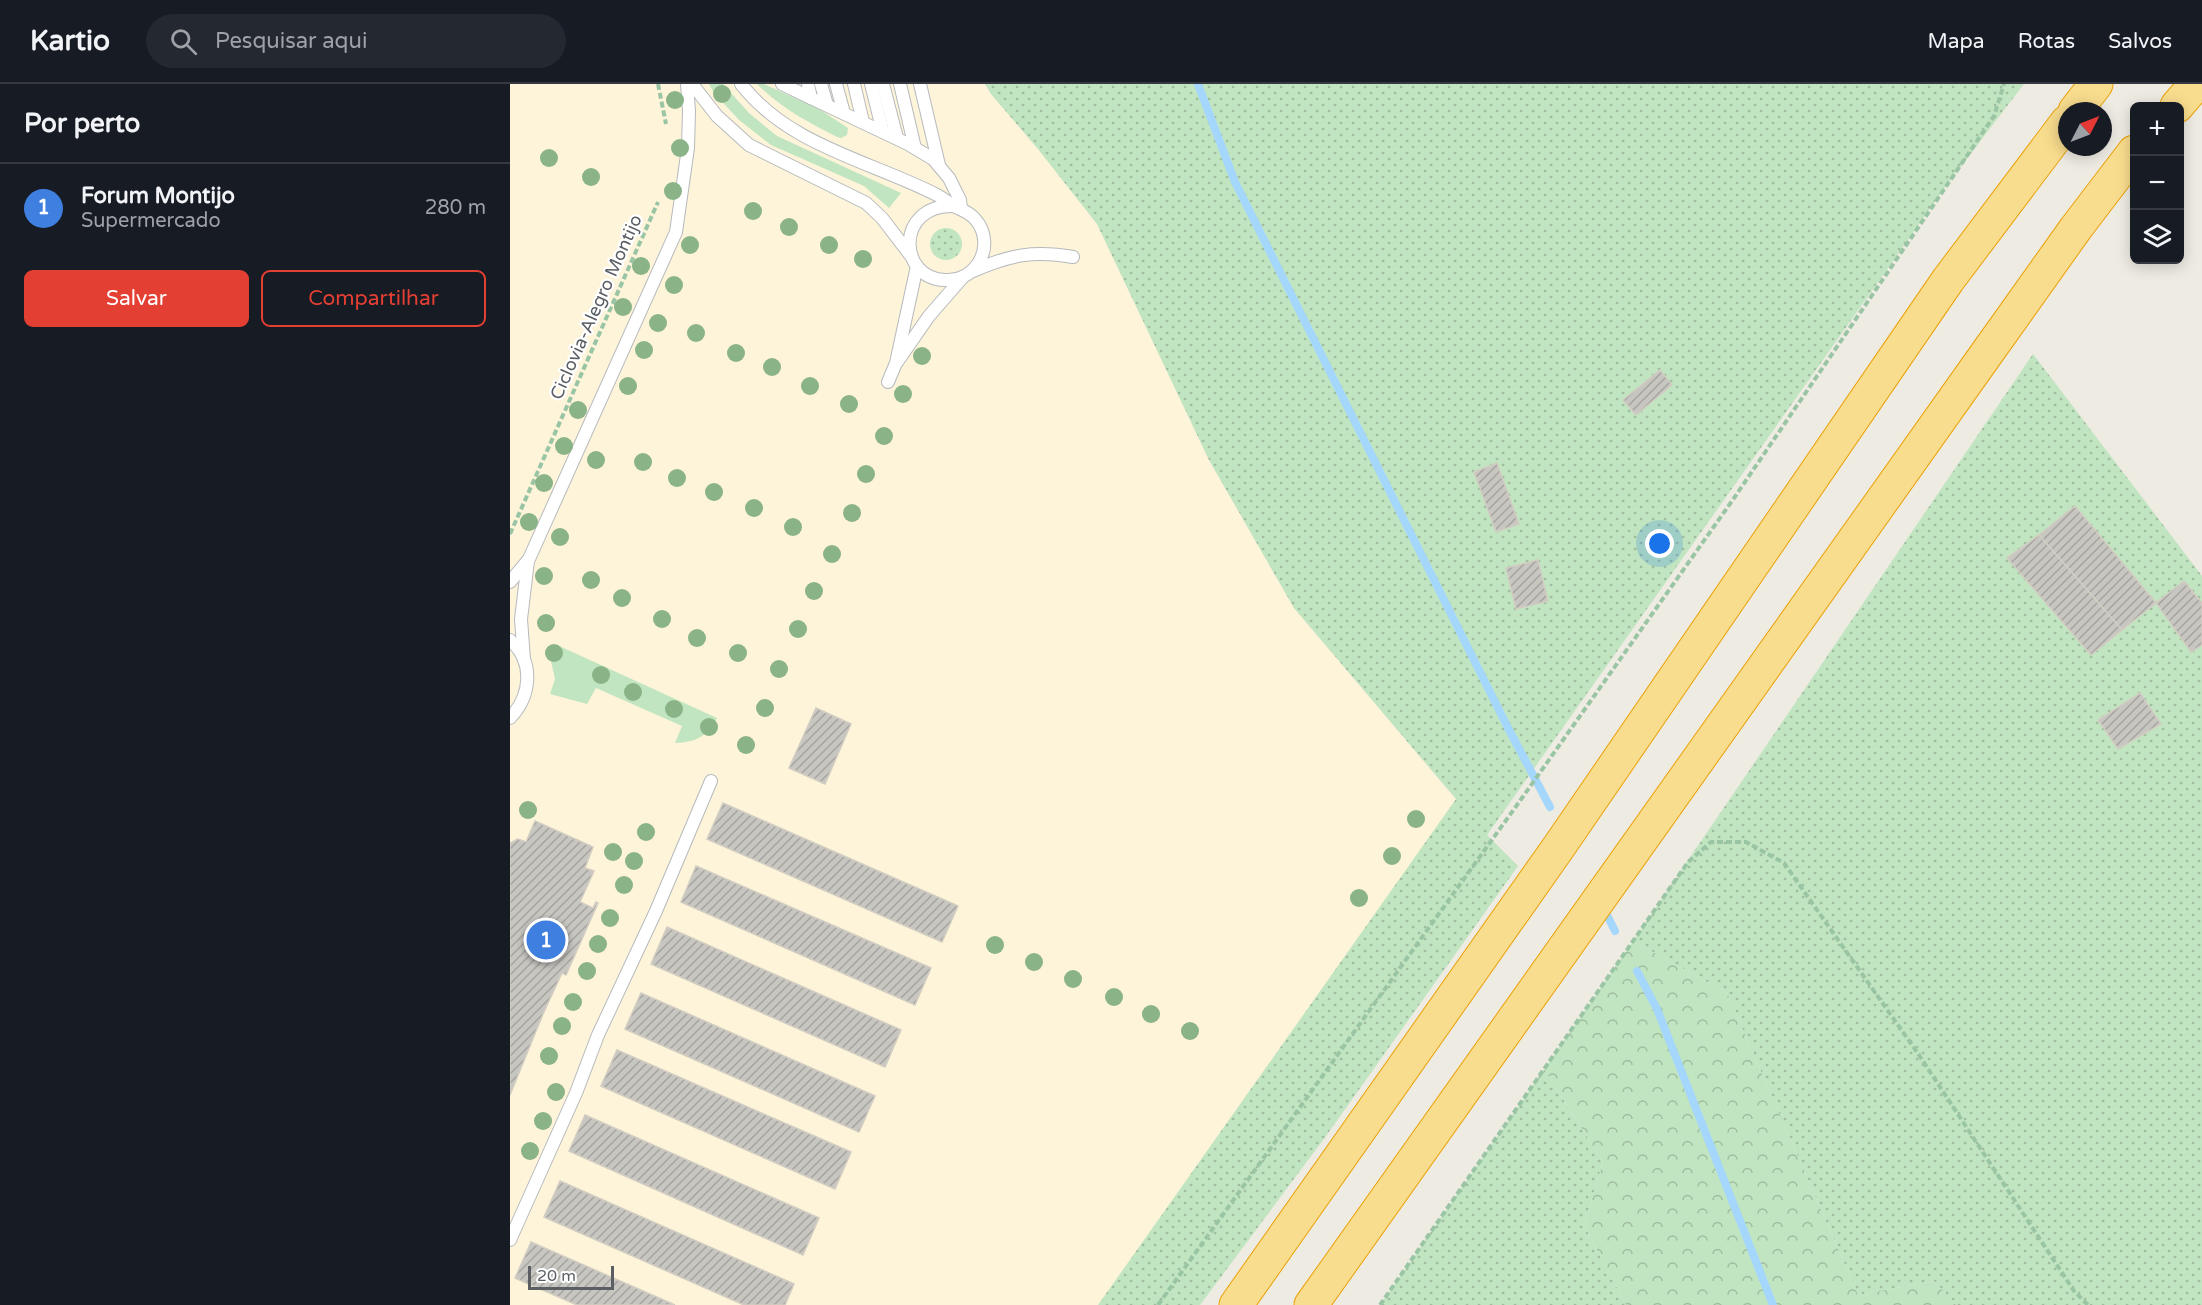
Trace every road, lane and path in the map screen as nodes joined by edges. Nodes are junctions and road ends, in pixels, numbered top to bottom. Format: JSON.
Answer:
{"nodes":[{"id":1,"x":657,"y":84,"type":"edge"},
{"id":2,"x":687,"y":84,"type":"edge"},
{"id":3,"x":692,"y":84,"type":"edge"},
{"id":4,"x":741,"y":84,"type":"edge"},
{"id":5,"x":808,"y":84,"type":"edge"},
{"id":6,"x":821,"y":84,"type":"edge"},
{"id":7,"x":836,"y":84,"type":"edge"},
{"id":8,"x":854,"y":84,"type":"edge"},
{"id":9,"x":871,"y":84,"type":"edge"},
{"id":10,"x":883,"y":84,"type":"edge"},
{"id":11,"x":900,"y":84,"type":"edge"},
{"id":12,"x":920,"y":84,"type":"edge"},
{"id":13,"x":2004,"y":84,"type":"edge"},
{"id":14,"x":2096,"y":84,"type":"edge"},
{"id":15,"x":2187,"y":84,"type":"edge"},
{"id":16,"x":2196,"y":84,"type":"edge"},
{"id":17,"x":787,"y":86,"type":"edge"},
{"id":18,"x":811,"y":98,"type":"junction"},
{"id":19,"x":2082,"y":102,"type":"edge"},
{"id":20,"x":2173,"y":102,"type":"edge"},
{"id":21,"x":2180,"y":102,"type":"edge"},
{"id":22,"x":827,"y":105,"type":"junction"},
{"id":23,"x":844,"y":113,"type":"junction"},
{"id":24,"x":863,"y":122,"type":"junction"},
{"id":25,"x":667,"y":130,"type":"dead end"},
{"id":26,"x":883,"y":132,"type":"junction"},
{"id":27,"x":2058,"y":134,"type":"edge"},
{"id":28,"x":897,"y":138,"type":"junction"},
{"id":29,"x":915,"y":148,"type":"junction"},
{"id":30,"x":2131,"y":156,"type":"edge"},
{"id":31,"x":2130,"y":163,"type":"edge"},
{"id":32,"x":939,"y":166,"type":"junction"},
{"id":33,"x":661,"y":195,"type":"dead end"},
{"id":34,"x":957,"y":207,"type":"junction"},
{"id":35,"x":2076,"y":228,"type":"junction"},
{"id":36,"x":1073,"y":257,"type":"dead end"},
{"id":37,"x":914,"y":261,"type":"junction"},
{"id":38,"x":968,"y":274,"type":"junction"},
{"id":39,"x":896,"y":363,"type":"junction"},
{"id":40,"x":888,"y":382,"type":"dead end"},
{"id":41,"x":510,"y":534,"type":"edge"},
{"id":42,"x":528,"y":559,"type":"junction"},
{"id":43,"x":510,"y":582,"type":"edge"},
{"id":44,"x":510,"y":640,"type":"edge"},
{"id":45,"x":525,"y":660,"type":"junction"},
{"id":46,"x":510,"y":718,"type":"edge"},
{"id":47,"x":711,"y":781,"type":"dead end"},
{"id":48,"x":510,"y":1240,"type":"edge"},
{"id":49,"x":1158,"y":1305,"type":"edge"},
{"id":50,"x":1236,"y":1305,"type":"edge"},
{"id":51,"x":1311,"y":1305,"type":"edge"},
{"id":52,"x":1380,"y":1305,"type":"edge"},
{"id":53,"x":2088,"y":1305,"type":"edge"}],
"edges":[{"from":1,"to":25,"type":"path"},
{"from":2,"to":42,"type":"lane"},
{"from":3,"to":37,"type":"lane"},
{"from":4,"to":34,"type":"lane"},
{"from":5,"to":18,"type":"lane"},
{"from":6,"to":22,"type":"lane"},
{"from":7,"to":23,"type":"lane"},
{"from":8,"to":24,"type":"lane"},
{"from":9,"to":26,"type":"lane"},
{"from":10,"to":28,"type":"lane"},
{"from":11,"to":29,"type":"lane"},
{"from":12,"to":32,"type":"lane"},
{"from":13,"to":49,"type":"path"},
{"from":14,"to":19,"type":"highway"},
{"from":15,"to":20,"type":"highway"},
{"from":16,"to":21,"type":"highway"},
{"from":17,"to":18,"type":"lane"},
{"from":18,"to":22,"type":"lane"},
{"from":22,"to":23,"type":"lane"},
{"from":23,"to":24,"type":"lane"},
{"from":24,"to":26,"type":"lane"},
{"from":26,"to":28,"type":"lane"},
{"from":27,"to":50,"type":"highway"},
{"from":28,"to":29,"type":"lane"},
{"from":29,"to":32,"type":"lane"},
{"from":30,"to":35,"type":"highway"},
{"from":31,"to":35,"type":"highway"},
{"from":32,"to":34,"type":"lane"},
{"from":33,"to":41,"type":"path","name":"Ciclovia-Alegro Montijo"},
{"from":34,"to":37,"type":"lane"},
{"from":34,"to":38,"type":"lane"},
{"from":35,"to":51,"type":"highway"},
{"from":36,"to":38,"type":"lane"},
{"from":37,"to":38,"type":"lane"},
{"from":37,"to":39,"type":"lane"},
{"from":38,"to":39,"type":"lane"},
{"from":39,"to":40,"type":"lane"},
{"from":42,"to":43,"type":"lane"},
{"from":42,"to":45,"type":"lane"},
{"from":44,"to":45,"type":"lane"},
{"from":45,"to":46,"type":"lane"},
{"from":47,"to":48,"type":"lane"},
{"from":52,"to":53,"type":"path"}]}
